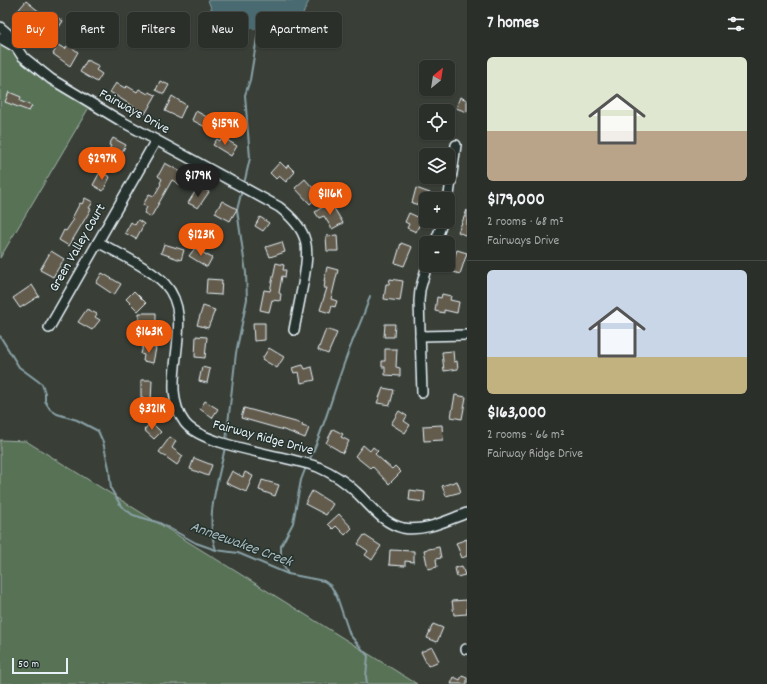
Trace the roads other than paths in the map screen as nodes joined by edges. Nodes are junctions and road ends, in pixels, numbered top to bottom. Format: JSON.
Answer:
{"nodes":[{"id":1,"x":0,"y":27,"type":"edge"},
{"id":2,"x":0,"y":38,"type":"edge"},
{"id":3,"x":12,"y":42,"type":"edge"},
{"id":4,"x":12,"y":45,"type":"edge"},
{"id":5,"x":16,"y":48,"type":"edge"},
{"id":6,"x":156,"y":140,"type":"junction"},
{"id":7,"x":456,"y":145,"type":"dead end"},
{"id":8,"x":449,"y":192,"type":"edge"},
{"id":9,"x":98,"y":242,"type":"junction"},
{"id":10,"x":425,"y":272,"type":"edge"},
{"id":11,"x":49,"y":328,"type":"dead end"},
{"id":12,"x":294,"y":330,"type":"dead end"},
{"id":13,"x":467,"y":335,"type":"edge"},
{"id":14,"x":420,"y":336,"type":"junction"},
{"id":15,"x":422,"y":393,"type":"dead end"},
{"id":16,"x":467,"y":513,"type":"edge"}],
"edges":[{"from":1,"to":3,"type":"street","name":"Fairways Drive"},
{"from":2,"to":4,"type":"street","name":"Fairways Drive"},
{"from":5,"to":6,"type":"street","name":"Fairways Drive"},
{"from":6,"to":9,"type":"street","name":"Green Valley Court"},
{"from":6,"to":12,"type":"street","name":"Fairways Drive"},
{"from":7,"to":8,"type":"street"},
{"from":9,"to":11,"type":"street","name":"Green Valley Court"},
{"from":9,"to":16,"type":"street","name":"Fairway Ridge Drive"},
{"from":10,"to":14,"type":"street"},
{"from":13,"to":14,"type":"street"},
{"from":14,"to":15,"type":"street"}]}
